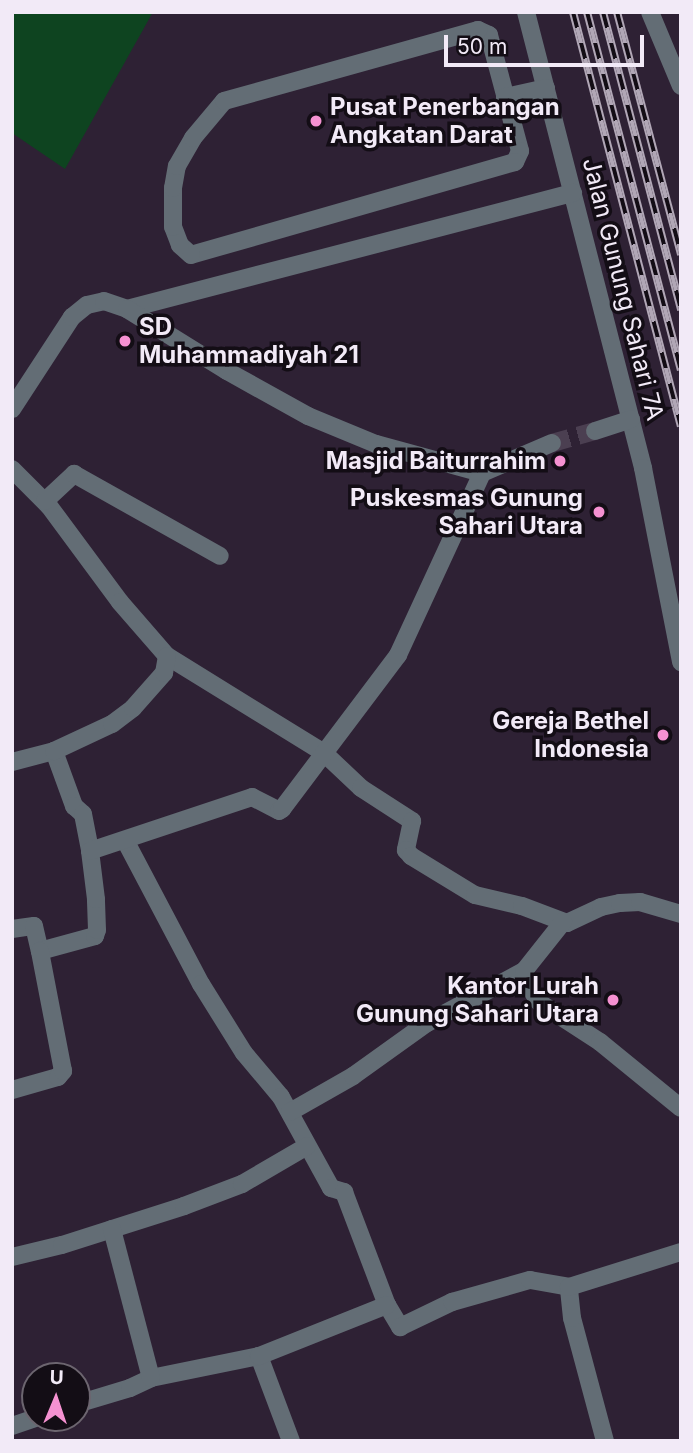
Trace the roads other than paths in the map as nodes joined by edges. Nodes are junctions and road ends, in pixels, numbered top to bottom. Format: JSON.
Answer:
{"nodes":[{"id":1,"x":526,"y":12,"type":"edge"},
{"id":2,"x":650,"y":12,"type":"edge"},
{"id":3,"x":681,"y":86,"type":"edge"},
{"id":4,"x":546,"y":88,"type":"junction"},
{"id":5,"x":505,"y":97,"type":"junction"},
{"id":6,"x":573,"y":193,"type":"junction"},
{"id":7,"x":127,"y":309,"type":"junction"},
{"id":8,"x":12,"y":409,"type":"edge"},
{"id":9,"x":631,"y":418,"type":"junction"},
{"id":10,"x":596,"y":430,"type":"tunnel mouth"},
{"id":11,"x":552,"y":443,"type":"tunnel mouth"},
{"id":12,"x":12,"y":470,"type":"edge"},
{"id":13,"x":482,"y":473,"type":"junction"},
{"id":14,"x":45,"y":501,"type":"junction"},
{"id":15,"x":220,"y":556,"type":"dead end"},
{"id":16,"x":167,"y":656,"type":"junction"},
{"id":17,"x":681,"y":662,"type":"edge"},
{"id":18,"x":54,"y":751,"type":"junction"},
{"id":19,"x":324,"y":753,"type":"junction"},
{"id":20,"x":12,"y":761,"type":"edge"},
{"id":21,"x":126,"y":842,"type":"junction"},
{"id":22,"x":90,"y":852,"type":"junction"},
{"id":23,"x":681,"y":915,"type":"edge"},
{"id":24,"x":563,"y":922,"type":"junction"},
{"id":25,"x":12,"y":929,"type":"edge"},
{"id":26,"x":40,"y":951,"type":"junction"},
{"id":27,"x":524,"y":971,"type":"junction"},
{"id":28,"x":12,"y":1090,"type":"edge"},
{"id":29,"x":681,"y":1108,"type":"edge"},
{"id":30,"x":290,"y":1112,"type":"junction"},
{"id":31,"x":307,"y":1146,"type":"junction"},
{"id":32,"x":112,"y":1229,"type":"junction"},
{"id":33,"x":681,"y":1252,"type":"edge"},
{"id":34,"x":12,"y":1256,"type":"edge"},
{"id":35,"x":569,"y":1287,"type":"junction"},
{"id":36,"x":387,"y":1305,"type":"junction"},
{"id":37,"x":259,"y":1356,"type":"junction"},
{"id":38,"x":151,"y":1378,"type":"junction"},
{"id":39,"x":91,"y":1400,"type":"edge"},
{"id":40,"x":291,"y":1441,"type":"edge"},
{"id":41,"x":605,"y":1441,"type":"edge"}],
"edges":[{"from":1,"to":4,"type":"street","name":"Jalan Gunung Sahari 7A"},
{"from":2,"to":3,"type":"street"},
{"from":4,"to":5,"type":"street"},
{"from":4,"to":6,"type":"street","name":"Jalan Gunung Sahari 7A"},
{"from":5,"to":5,"type":"street"},
{"from":6,"to":7,"type":"street"},
{"from":6,"to":9,"type":"street","name":"Jalan Gunung Sahari 7A"},
{"from":7,"to":8,"type":"street"},
{"from":7,"to":13,"type":"street"},
{"from":9,"to":10,"type":"street"},
{"from":9,"to":17,"type":"street","name":"Jalan Gunung Sahari 7A"},
{"from":11,"to":13,"type":"street"},
{"from":12,"to":14,"type":"street"},
{"from":13,"to":19,"type":"street"},
{"from":14,"to":15,"type":"street"},
{"from":14,"to":16,"type":"street"},
{"from":16,"to":18,"type":"street"},
{"from":16,"to":19,"type":"street"},
{"from":18,"to":20,"type":"street"},
{"from":18,"to":22,"type":"street"},
{"from":19,"to":21,"type":"street"},
{"from":19,"to":24,"type":"street"},
{"from":21,"to":22,"type":"street"},
{"from":21,"to":30,"type":"street"},
{"from":22,"to":26,"type":"street"},
{"from":23,"to":24,"type":"street"},
{"from":24,"to":27,"type":"street"},
{"from":25,"to":26,"type":"street"},
{"from":26,"to":28,"type":"street"},
{"from":27,"to":29,"type":"street"},
{"from":27,"to":30,"type":"street"},
{"from":30,"to":31,"type":"street"},
{"from":31,"to":32,"type":"street"},
{"from":31,"to":36,"type":"street"},
{"from":32,"to":34,"type":"street"},
{"from":32,"to":38,"type":"street"},
{"from":33,"to":35,"type":"street"},
{"from":35,"to":36,"type":"street"},
{"from":35,"to":41,"type":"street"},
{"from":36,"to":37,"type":"street"},
{"from":37,"to":38,"type":"street"},
{"from":37,"to":40,"type":"street"},
{"from":38,"to":39,"type":"street"}]}
